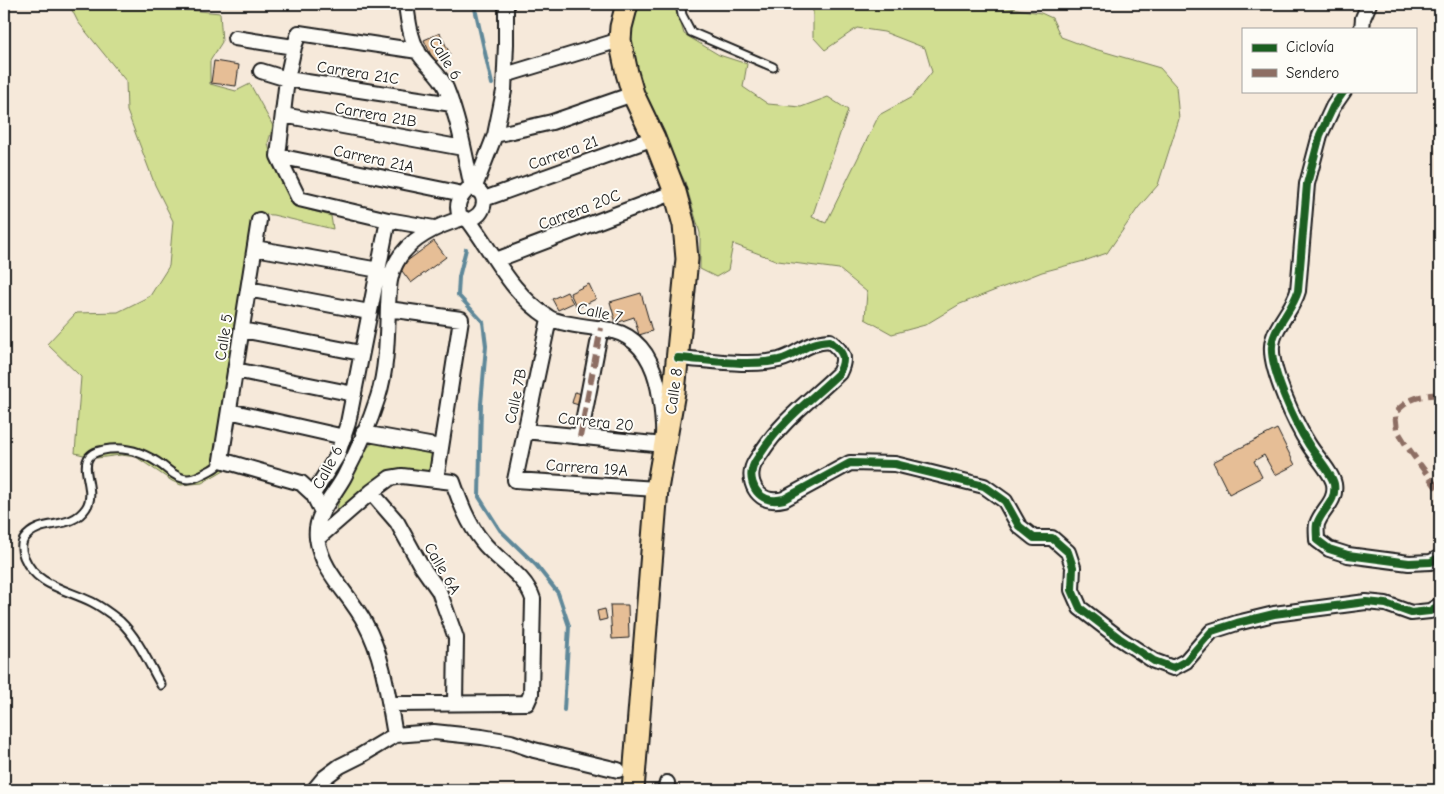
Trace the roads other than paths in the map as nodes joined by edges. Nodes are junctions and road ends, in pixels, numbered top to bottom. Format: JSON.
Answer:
{"nodes":[{"id":1,"x":406,"y":4,"type":"edge"},
{"id":2,"x":506,"y":4,"type":"edge"},
{"id":3,"x":628,"y":4,"type":"edge"},
{"id":4,"x":680,"y":4,"type":"edge"},
{"id":5,"x":1369,"y":4,"type":"edge"},
{"id":6,"x":1362,"y":28,"type":"edge"},
{"id":7,"x":235,"y":38,"type":"dead end"},
{"id":8,"x":620,"y":40,"type":"junction"},
{"id":9,"x":294,"y":47,"type":"junction"},
{"id":10,"x":418,"y":51,"type":"junction"},
{"id":11,"x":773,"y":67,"type":"dead end"},
{"id":12,"x":261,"y":71,"type":"dead end"},
{"id":13,"x":505,"y":75,"type":"junction"},
{"id":14,"x":287,"y":79,"type":"junction"},
{"id":15,"x":1343,"y":92,"type":"edge"},
{"id":16,"x":633,"y":94,"type":"junction"},
{"id":17,"x":452,"y":104,"type":"junction"},
{"id":18,"x":282,"y":116,"type":"junction"},
{"id":19,"x":495,"y":135,"type":"junction"},
{"id":20,"x":654,"y":138,"type":"junction"},
{"id":21,"x":463,"y":148,"type":"junction"},
{"id":22,"x":278,"y":156,"type":"junction"},
{"id":23,"x":676,"y":192,"type":"junction"},
{"id":24,"x":468,"y":204,"type":"junction"},
{"id":25,"x":259,"y":220,"type":"dead end"},
{"id":26,"x":388,"y":220,"type":"junction"},
{"id":27,"x":439,"y":226,"type":"junction"},
{"id":28,"x":255,"y":248,"type":"junction"},
{"id":29,"x":496,"y":260,"type":"junction"},
{"id":30,"x":379,"y":270,"type":"junction"},
{"id":31,"x":248,"y":289,"type":"junction"},
{"id":32,"x":388,"y":309,"type":"junction"},
{"id":33,"x":370,"y":312,"type":"junction"},
{"id":34,"x":549,"y":319,"type":"junction"},
{"id":35,"x":601,"y":328,"type":"junction"},
{"id":36,"x":242,"y":330,"type":"junction"},
{"id":37,"x":361,"y":354,"type":"junction"},
{"id":38,"x":678,"y":358,"type":"junction"},
{"id":39,"x":235,"y":370,"type":"junction"},
{"id":40,"x":354,"y":394,"type":"junction"},
{"id":41,"x":229,"y":411,"type":"junction"},
{"id":42,"x":526,"y":431,"type":"junction"},
{"id":43,"x":363,"y":433,"type":"junction"},
{"id":44,"x":344,"y":437,"type":"junction"},
{"id":45,"x":580,"y":437,"type":"junction"},
{"id":46,"x":664,"y":445,"type":"junction"},
{"id":47,"x":440,"y":447,"type":"junction"},
{"id":48,"x":221,"y":460,"type":"junction"},
{"id":49,"x":436,"y":480,"type":"junction"},
{"id":50,"x":515,"y":480,"type":"joint"},
{"id":51,"x":657,"y":489,"type":"junction"},
{"id":52,"x":371,"y":492,"type":"junction"},
{"id":53,"x":313,"y":494,"type":"junction"},
{"id":54,"x":322,"y":512,"type":"junction"},
{"id":55,"x":317,"y":539,"type":"junction"},
{"id":56,"x":1440,"y":557,"type":"edge"},
{"id":57,"x":1440,"y":605,"type":"edge"},
{"id":58,"x":161,"y":685,"type":"dead end"},
{"id":59,"x":455,"y":703,"type":"junction"},
{"id":60,"x":390,"y":704,"type":"junction"},
{"id":61,"x":395,"y":735,"type":"junction"},
{"id":62,"x":618,"y":770,"type":"dead end"},
{"id":63,"x":314,"y":790,"type":"edge"},
{"id":64,"x":633,"y":790,"type":"edge"}],
"edges":[{"from":1,"to":10,"type":"street","name":"Calle 6"},
{"from":2,"to":13,"type":"street"},
{"from":3,"to":8,"type":"main road","name":"Calle 8"},
{"from":4,"to":11,"type":"lane"},
{"from":5,"to":6,"type":"street"},
{"from":7,"to":9,"type":"street"},
{"from":8,"to":13,"type":"street"},
{"from":8,"to":16,"type":"main road","name":"Calle 8"},
{"from":9,"to":10,"type":"street"},
{"from":9,"to":14,"type":"street"},
{"from":10,"to":17,"type":"street","name":"Calle 6"},
{"from":12,"to":14,"type":"street","name":"Carrera 21C"},
{"from":13,"to":19,"type":"street"},
{"from":14,"to":17,"type":"street","name":"Carrera 21C"},
{"from":14,"to":18,"type":"street"},
{"from":15,"to":56,"type":"street"},
{"from":16,"to":19,"type":"street"},
{"from":16,"to":20,"type":"main road","name":"Calle 8"},
{"from":17,"to":21,"type":"street","name":"Calle 6"},
{"from":18,"to":21,"type":"street","name":"Carrera 21B"},
{"from":18,"to":22,"type":"street"},
{"from":19,"to":24,"type":"street"},
{"from":20,"to":23,"type":"main road","name":"Calle 8"},
{"from":20,"to":24,"type":"street","name":"Carrera 21"},
{"from":21,"to":24,"type":"street","name":"Calle 6"},
{"from":22,"to":24,"type":"street","name":"Carrera 21A"},
{"from":22,"to":26,"type":"street"},
{"from":23,"to":29,"type":"street","name":"Carrera 20C"},
{"from":23,"to":38,"type":"main road","name":"Calle 8"},
{"from":24,"to":27,"type":"street","name":"Calle 6"},
{"from":24,"to":29,"type":"street","name":"Calle 7"},
{"from":25,"to":28,"type":"street","name":"Calle 5"},
{"from":26,"to":27,"type":"street"},
{"from":26,"to":30,"type":"street"},
{"from":27,"to":32,"type":"street","name":"Calle 6"},
{"from":28,"to":30,"type":"street"},
{"from":28,"to":31,"type":"street","name":"Calle 5"},
{"from":29,"to":34,"type":"street","name":"Calle 7"},
{"from":30,"to":33,"type":"street"},
{"from":31,"to":33,"type":"street"},
{"from":31,"to":36,"type":"street","name":"Calle 5"},
{"from":32,"to":43,"type":"street","name":"Calle 6"},
{"from":32,"to":47,"type":"street"},
{"from":33,"to":37,"type":"street"},
{"from":34,"to":35,"type":"street","name":"Calle 7"},
{"from":34,"to":42,"type":"street","name":"Calle 7B"},
{"from":35,"to":45,"type":"street"},
{"from":35,"to":46,"type":"street","name":"Calle 7"},
{"from":36,"to":37,"type":"street"},
{"from":36,"to":39,"type":"street","name":"Calle 5"},
{"from":37,"to":40,"type":"street"},
{"from":38,"to":46,"type":"main road","name":"Calle 8"},
{"from":38,"to":57,"type":"street"},
{"from":39,"to":40,"type":"street"},
{"from":39,"to":41,"type":"street","name":"Calle 5"},
{"from":40,"to":44,"type":"street"},
{"from":41,"to":44,"type":"street"},
{"from":41,"to":48,"type":"street","name":"Calle 5"},
{"from":42,"to":45,"type":"street","name":"Carrera 20"},
{"from":42,"to":50,"type":"street","name":"Calle 7B"},
{"from":43,"to":47,"type":"street"},
{"from":43,"to":54,"type":"street","name":"Calle 6"},
{"from":44,"to":53,"type":"street"},
{"from":45,"to":46,"type":"street","name":"Carrera 20"},
{"from":46,"to":51,"type":"main road","name":"Calle 8"},
{"from":47,"to":49,"type":"street"},
{"from":48,"to":53,"type":"street"},
{"from":48,"to":58,"type":"lane"},
{"from":49,"to":52,"type":"street"},
{"from":49,"to":59,"type":"street"},
{"from":50,"to":51,"type":"street","name":"Carrera 19A"},
{"from":51,"to":64,"type":"main road","name":"Calle 8"},
{"from":52,"to":55,"type":"street"},
{"from":52,"to":59,"type":"street","name":"Calle 6A"},
{"from":53,"to":54,"type":"street"},
{"from":54,"to":55,"type":"street","name":"Calle 6"},
{"from":55,"to":60,"type":"street","name":"Calle 6"},
{"from":59,"to":60,"type":"street"},
{"from":60,"to":61,"type":"street","name":"Calle 6"},
{"from":61,"to":62,"type":"street"},
{"from":61,"to":63,"type":"street"}]}
